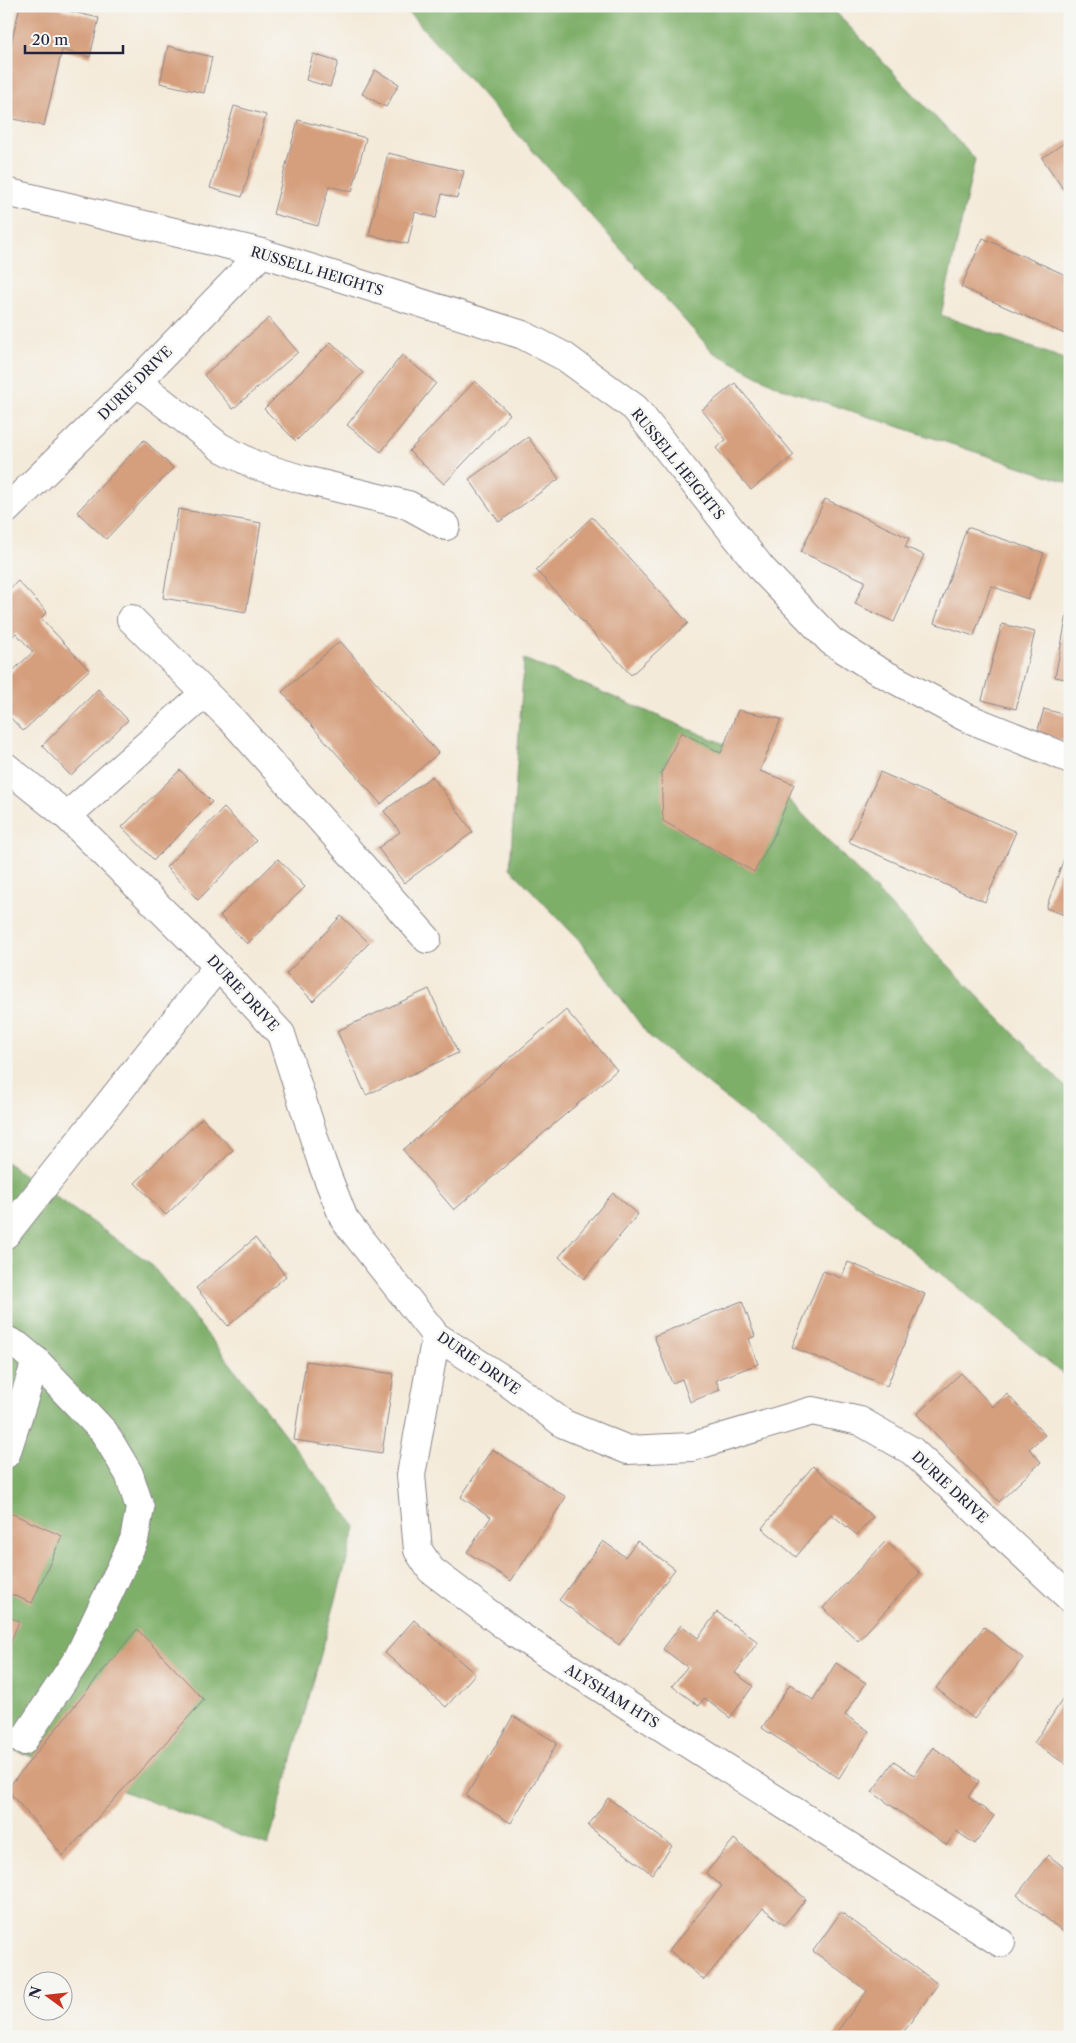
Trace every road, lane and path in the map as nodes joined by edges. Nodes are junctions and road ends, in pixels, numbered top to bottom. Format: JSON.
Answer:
{"nodes":[{"id":1,"x":6,"y":192,"type":"edge"},
{"id":2,"x":262,"y":253,"type":"junction"},
{"id":3,"x":137,"y":382,"type":"junction"},
{"id":4,"x":6,"y":510,"type":"edge"},
{"id":5,"x":446,"y":526,"type":"dead end"},
{"id":6,"x":131,"y":619,"type":"dead end"},
{"id":7,"x":205,"y":693,"type":"junction"},
{"id":8,"x":1070,"y":759,"type":"edge"},
{"id":9,"x":6,"y":767,"type":"edge"},
{"id":10,"x":67,"y":816,"type":"junction"},
{"id":11,"x":426,"y":939,"type":"dead end"},
{"id":12,"x":218,"y":966,"type":"junction"},
{"id":13,"x":6,"y":1234,"type":"edge"},
{"id":14,"x":436,"y":1336,"type":"junction"},
{"id":15,"x":6,"y":1340,"type":"edge"},
{"id":16,"x":36,"y":1361,"type":"junction"},
{"id":17,"x":6,"y":1454,"type":"edge"},
{"id":18,"x":1070,"y":1598,"type":"edge"},
{"id":19,"x":23,"y":1741,"type":"dead end"},
{"id":20,"x":1001,"y":1943,"type":"dead end"}],
"edges":[{"from":1,"to":2,"type":"street","name":"RUSSELL HEIGHTS"},
{"from":2,"to":3,"type":"street","name":"DURIE DRIVE"},
{"from":2,"to":8,"type":"street","name":"RUSSELL HEIGHTS"},
{"from":3,"to":4,"type":"street","name":"DURIE DRIVE"},
{"from":3,"to":5,"type":"street"},
{"from":6,"to":7,"type":"street"},
{"from":7,"to":10,"type":"street"},
{"from":7,"to":11,"type":"street"},
{"from":9,"to":10,"type":"street","name":"DURIE DRIVE"},
{"from":10,"to":12,"type":"street","name":"DURIE DRIVE"},
{"from":12,"to":13,"type":"street"},
{"from":12,"to":14,"type":"street","name":"DURIE DRIVE"},
{"from":14,"to":18,"type":"street","name":"DURIE DRIVE"},
{"from":14,"to":20,"type":"street","name":"ALYSHAM HTS"},
{"from":15,"to":16,"type":"street"},
{"from":16,"to":17,"type":"street"},
{"from":16,"to":19,"type":"street"}]}
